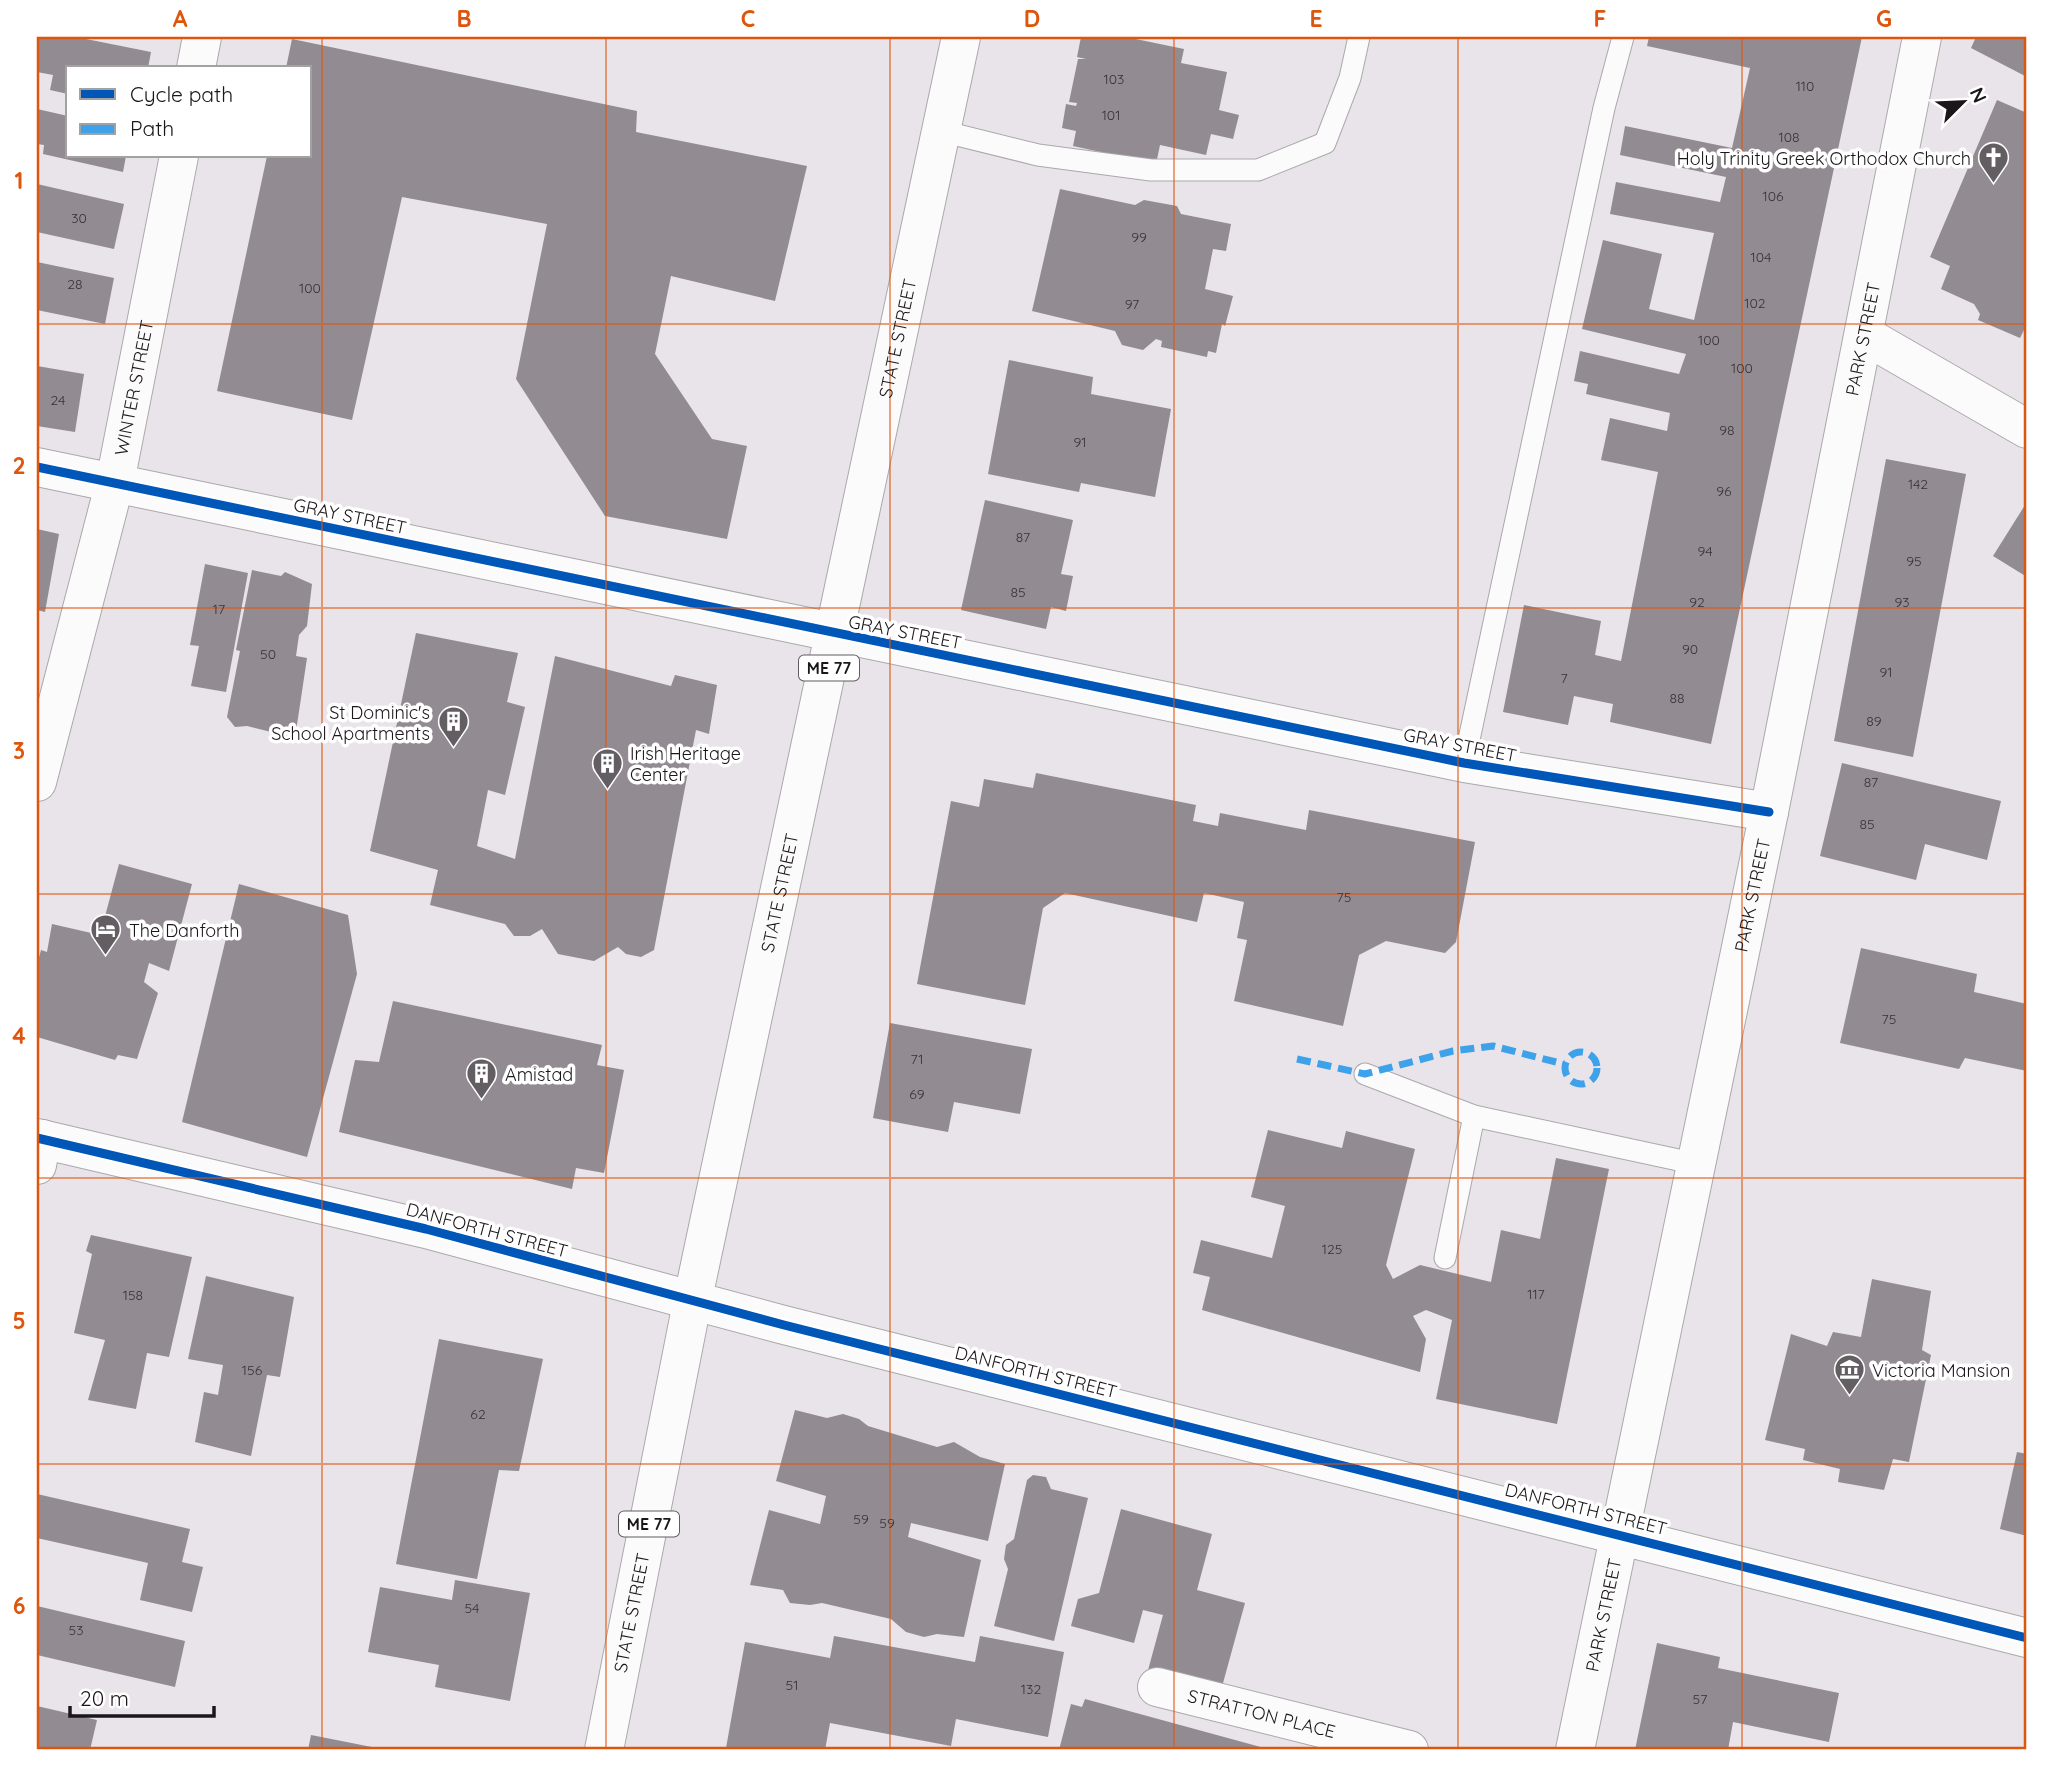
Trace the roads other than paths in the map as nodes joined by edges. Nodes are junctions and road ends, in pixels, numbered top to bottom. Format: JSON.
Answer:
{"nodes":[{"id":1,"x":202,"y":37,"type":"edge"},
{"id":2,"x":961,"y":37,"type":"edge"},
{"id":3,"x":1360,"y":37,"type":"edge"},
{"id":4,"x":1623,"y":37,"type":"edge"},
{"id":5,"x":1922,"y":37,"type":"edge"},
{"id":6,"x":196,"y":66,"type":"edge"},
{"id":7,"x":941,"y":131,"type":"junction"},
{"id":8,"x":179,"y":158,"type":"edge"},
{"id":9,"x":1864,"y":335,"type":"junction"},
{"id":10,"x":2027,"y":429,"type":"edge"},
{"id":11,"x":37,"y":467,"type":"edge"},
{"id":12,"x":115,"y":482,"type":"junction"},
{"id":13,"x":836,"y":634,"type":"junction"},
{"id":14,"x":1464,"y":763,"type":"junction"},
{"id":15,"x":37,"y":782,"type":"edge"},
{"id":16,"x":1769,"y":813,"type":"junction"},
{"id":17,"x":1365,"y":1074,"type":"dead end"},
{"id":18,"x":1474,"y":1116,"type":"junction"},
{"id":19,"x":38,"y":1147,"type":"edge"},
{"id":20,"x":1696,"y":1164,"type":"junction"},
{"id":21,"x":1445,"y":1258,"type":"dead end"},
{"id":22,"x":693,"y":1298,"type":"junction"},
{"id":23,"x":1621,"y":1534,"type":"junction"},
{"id":24,"x":2027,"y":1638,"type":"edge"},
{"id":25,"x":1157,"y":1687,"type":"dead end"},
{"id":26,"x":612,"y":1748,"type":"edge"},
{"id":27,"x":1409,"y":1750,"type":"edge"},
{"id":28,"x":1575,"y":1750,"type":"edge"}],
"edges":[{"from":1,"to":6,"type":"street"},
{"from":2,"to":7,"type":"street","name":"STATE STREET","number":"ME 77"},
{"from":3,"to":7,"type":"lane"},
{"from":4,"to":14,"type":"lane"},
{"from":5,"to":9,"type":"street","name":"PARK STREET"},
{"from":7,"to":13,"type":"street","name":"STATE STREET","number":"ME 77"},
{"from":8,"to":12,"type":"street","name":"WINTER STREET"},
{"from":9,"to":10,"type":"street"},
{"from":9,"to":16,"type":"street","name":"PARK STREET"},
{"from":11,"to":12,"type":"street","name":"GRAY STREET"},
{"from":12,"to":13,"type":"street","name":"GRAY STREET"},
{"from":12,"to":15,"type":"street","name":"WINTER STREET"},
{"from":13,"to":14,"type":"street","name":"GRAY STREET"},
{"from":13,"to":22,"type":"street","name":"STATE STREET","number":"ME 77"},
{"from":14,"to":16,"type":"street","name":"GRAY STREET"},
{"from":16,"to":20,"type":"street","name":"PARK STREET"},
{"from":17,"to":18,"type":"lane"},
{"from":18,"to":20,"type":"lane"},
{"from":18,"to":21,"type":"lane"},
{"from":19,"to":22,"type":"street","name":"DANFORTH STREET"},
{"from":20,"to":23,"type":"street","name":"PARK STREET"},
{"from":22,"to":23,"type":"street","name":"DANFORTH STREET"},
{"from":22,"to":26,"type":"street","name":"STATE STREET","number":"ME 77"},
{"from":23,"to":24,"type":"street","name":"DANFORTH STREET"},
{"from":23,"to":28,"type":"street","name":"PARK STREET"},
{"from":25,"to":27,"type":"street","name":"STRATTON PLACE"}]}
